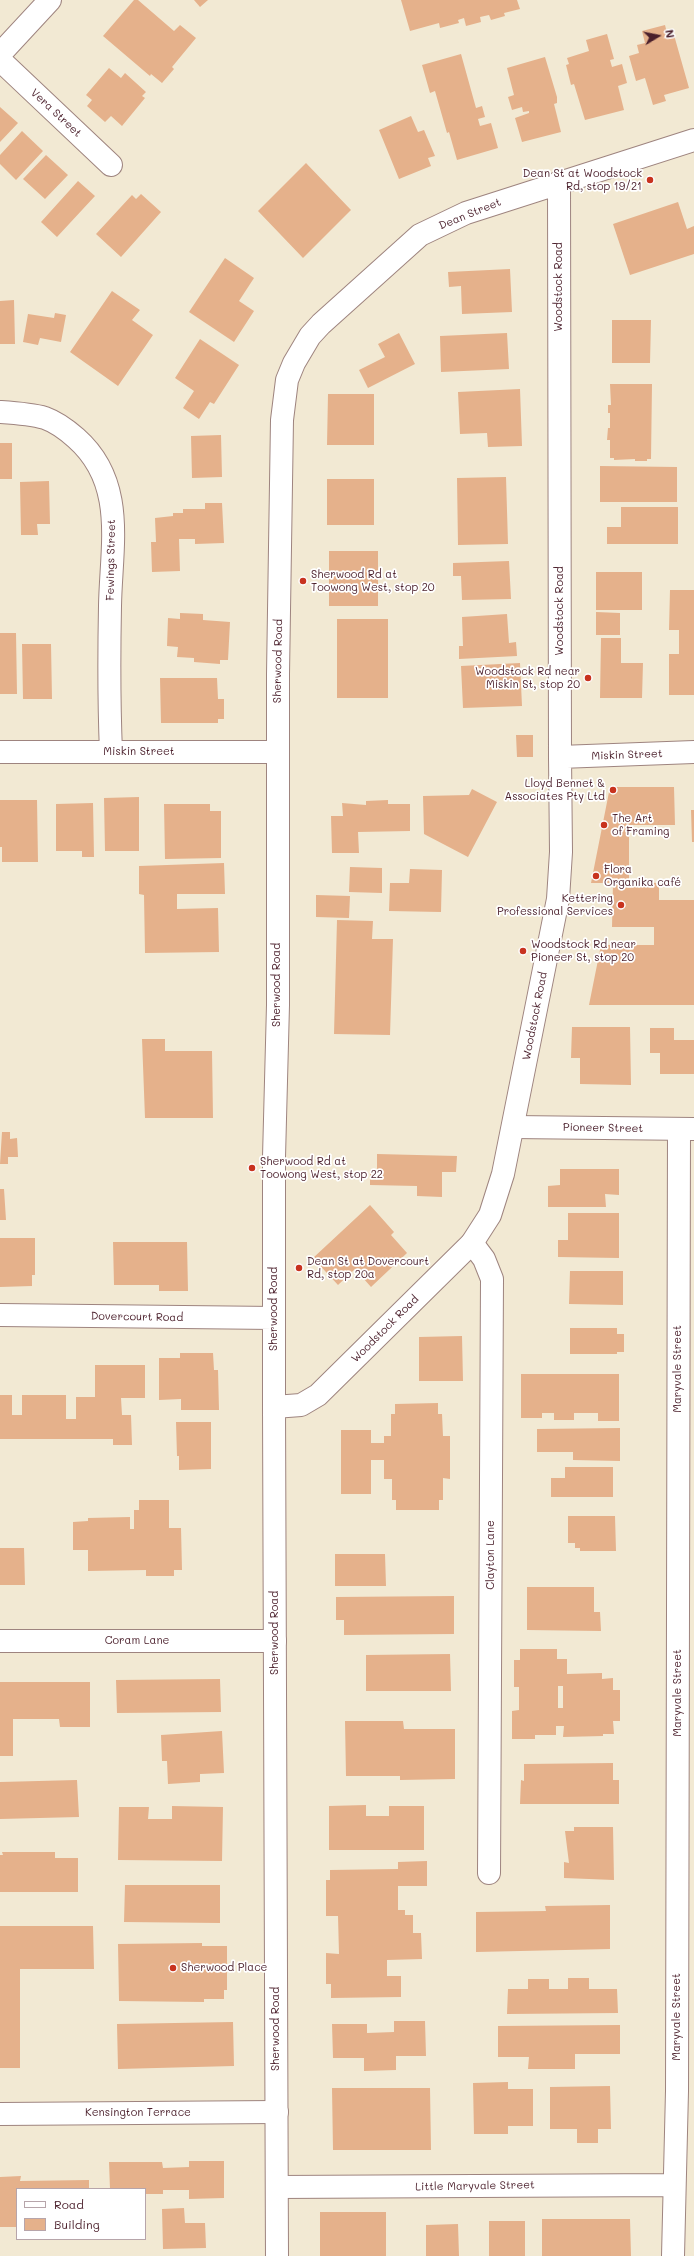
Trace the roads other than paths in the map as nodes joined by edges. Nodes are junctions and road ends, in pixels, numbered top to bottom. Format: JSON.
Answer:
{"nodes":[{"id":1,"x":50,"y":0,"type":"edge"},
{"id":2,"x":0,"y":54,"type":"edge"},
{"id":3,"x":0,"y":60,"type":"edge"},
{"id":4,"x":694,"y":140,"type":"edge"},
{"id":5,"x":111,"y":165,"type":"dead end"},
{"id":6,"x":559,"y":182,"type":"junction"},
{"id":7,"x":294,"y":364,"type":"joint"},
{"id":8,"x":0,"y":412,"type":"edge"},
{"id":9,"x":0,"y":752,"type":"edge"},
{"id":10,"x":112,"y":752,"type":"junction"},
{"id":11,"x":278,"y":752,"type":"junction"},
{"id":12,"x":694,"y":752,"type":"edge"},
{"id":13,"x":560,"y":757,"type":"junction"},
{"id":14,"x":512,"y":1127,"type":"junction"},
{"id":15,"x":686,"y":1129,"type":"edge"},
{"id":16,"x":472,"y":1243,"type":"junction"},
{"id":17,"x":0,"y":1315,"type":"edge"},
{"id":18,"x":274,"y":1318,"type":"junction"},
{"id":19,"x":274,"y":1407,"type":"junction"},
{"id":20,"x":686,"y":1479,"type":"edge"},
{"id":21,"x":275,"y":1641,"type":"junction"},
{"id":22,"x":0,"y":1642,"type":"edge"},
{"id":23,"x":489,"y":1873,"type":"dead end"},
{"id":24,"x":685,"y":2091,"type":"edge"},
{"id":25,"x":276,"y":2112,"type":"junction"},
{"id":26,"x":0,"y":2114,"type":"edge"},
{"id":27,"x":674,"y":2185,"type":"junction"},
{"id":28,"x":277,"y":2187,"type":"junction"},
{"id":29,"x":277,"y":2256,"type":"edge"},
{"id":30,"x":673,"y":2256,"type":"edge"}],
"edges":[{"from":1,"to":2,"type":"street"},
{"from":3,"to":5,"type":"street","name":"Vera Street"},
{"from":4,"to":6,"type":"street","name":"Dean Street"},
{"from":6,"to":7,"type":"street","name":"Dean Street"},
{"from":6,"to":13,"type":"street","name":"Woodstock Road"},
{"from":7,"to":11,"type":"street","name":"Sherwood Road"},
{"from":8,"to":10,"type":"street","name":"Fewings Street"},
{"from":9,"to":10,"type":"street","name":"Miskin Street"},
{"from":10,"to":11,"type":"street","name":"Miskin Street"},
{"from":11,"to":18,"type":"street","name":"Sherwood Road"},
{"from":12,"to":13,"type":"street","name":"Miskin Street"},
{"from":13,"to":14,"type":"street","name":"Woodstock Road"},
{"from":14,"to":15,"type":"street","name":"Pioneer Street"},
{"from":14,"to":16,"type":"street","name":"Woodstock Road"},
{"from":15,"to":20,"type":"street","name":"Maryvale Street"},
{"from":16,"to":19,"type":"street","name":"Woodstock Road"},
{"from":16,"to":23,"type":"street","name":"Clayton Lane"},
{"from":17,"to":18,"type":"street","name":"Dovercourt Road"},
{"from":18,"to":19,"type":"street","name":"Sherwood Road"},
{"from":19,"to":21,"type":"street","name":"Sherwood Road"},
{"from":20,"to":24,"type":"street","name":"Maryvale Street"},
{"from":21,"to":22,"type":"street","name":"Coram Lane"},
{"from":21,"to":25,"type":"street","name":"Sherwood Road"},
{"from":24,"to":27,"type":"street","name":"Maryvale Street"},
{"from":25,"to":26,"type":"street","name":"Kensington Terrace"},
{"from":25,"to":28,"type":"street","name":"Sherwood Road"},
{"from":27,"to":28,"type":"street","name":"Little Maryvale Street"},
{"from":27,"to":30,"type":"street","name":"Maryvale Street"},
{"from":28,"to":29,"type":"street","name":"Sherwood Road"}]}
